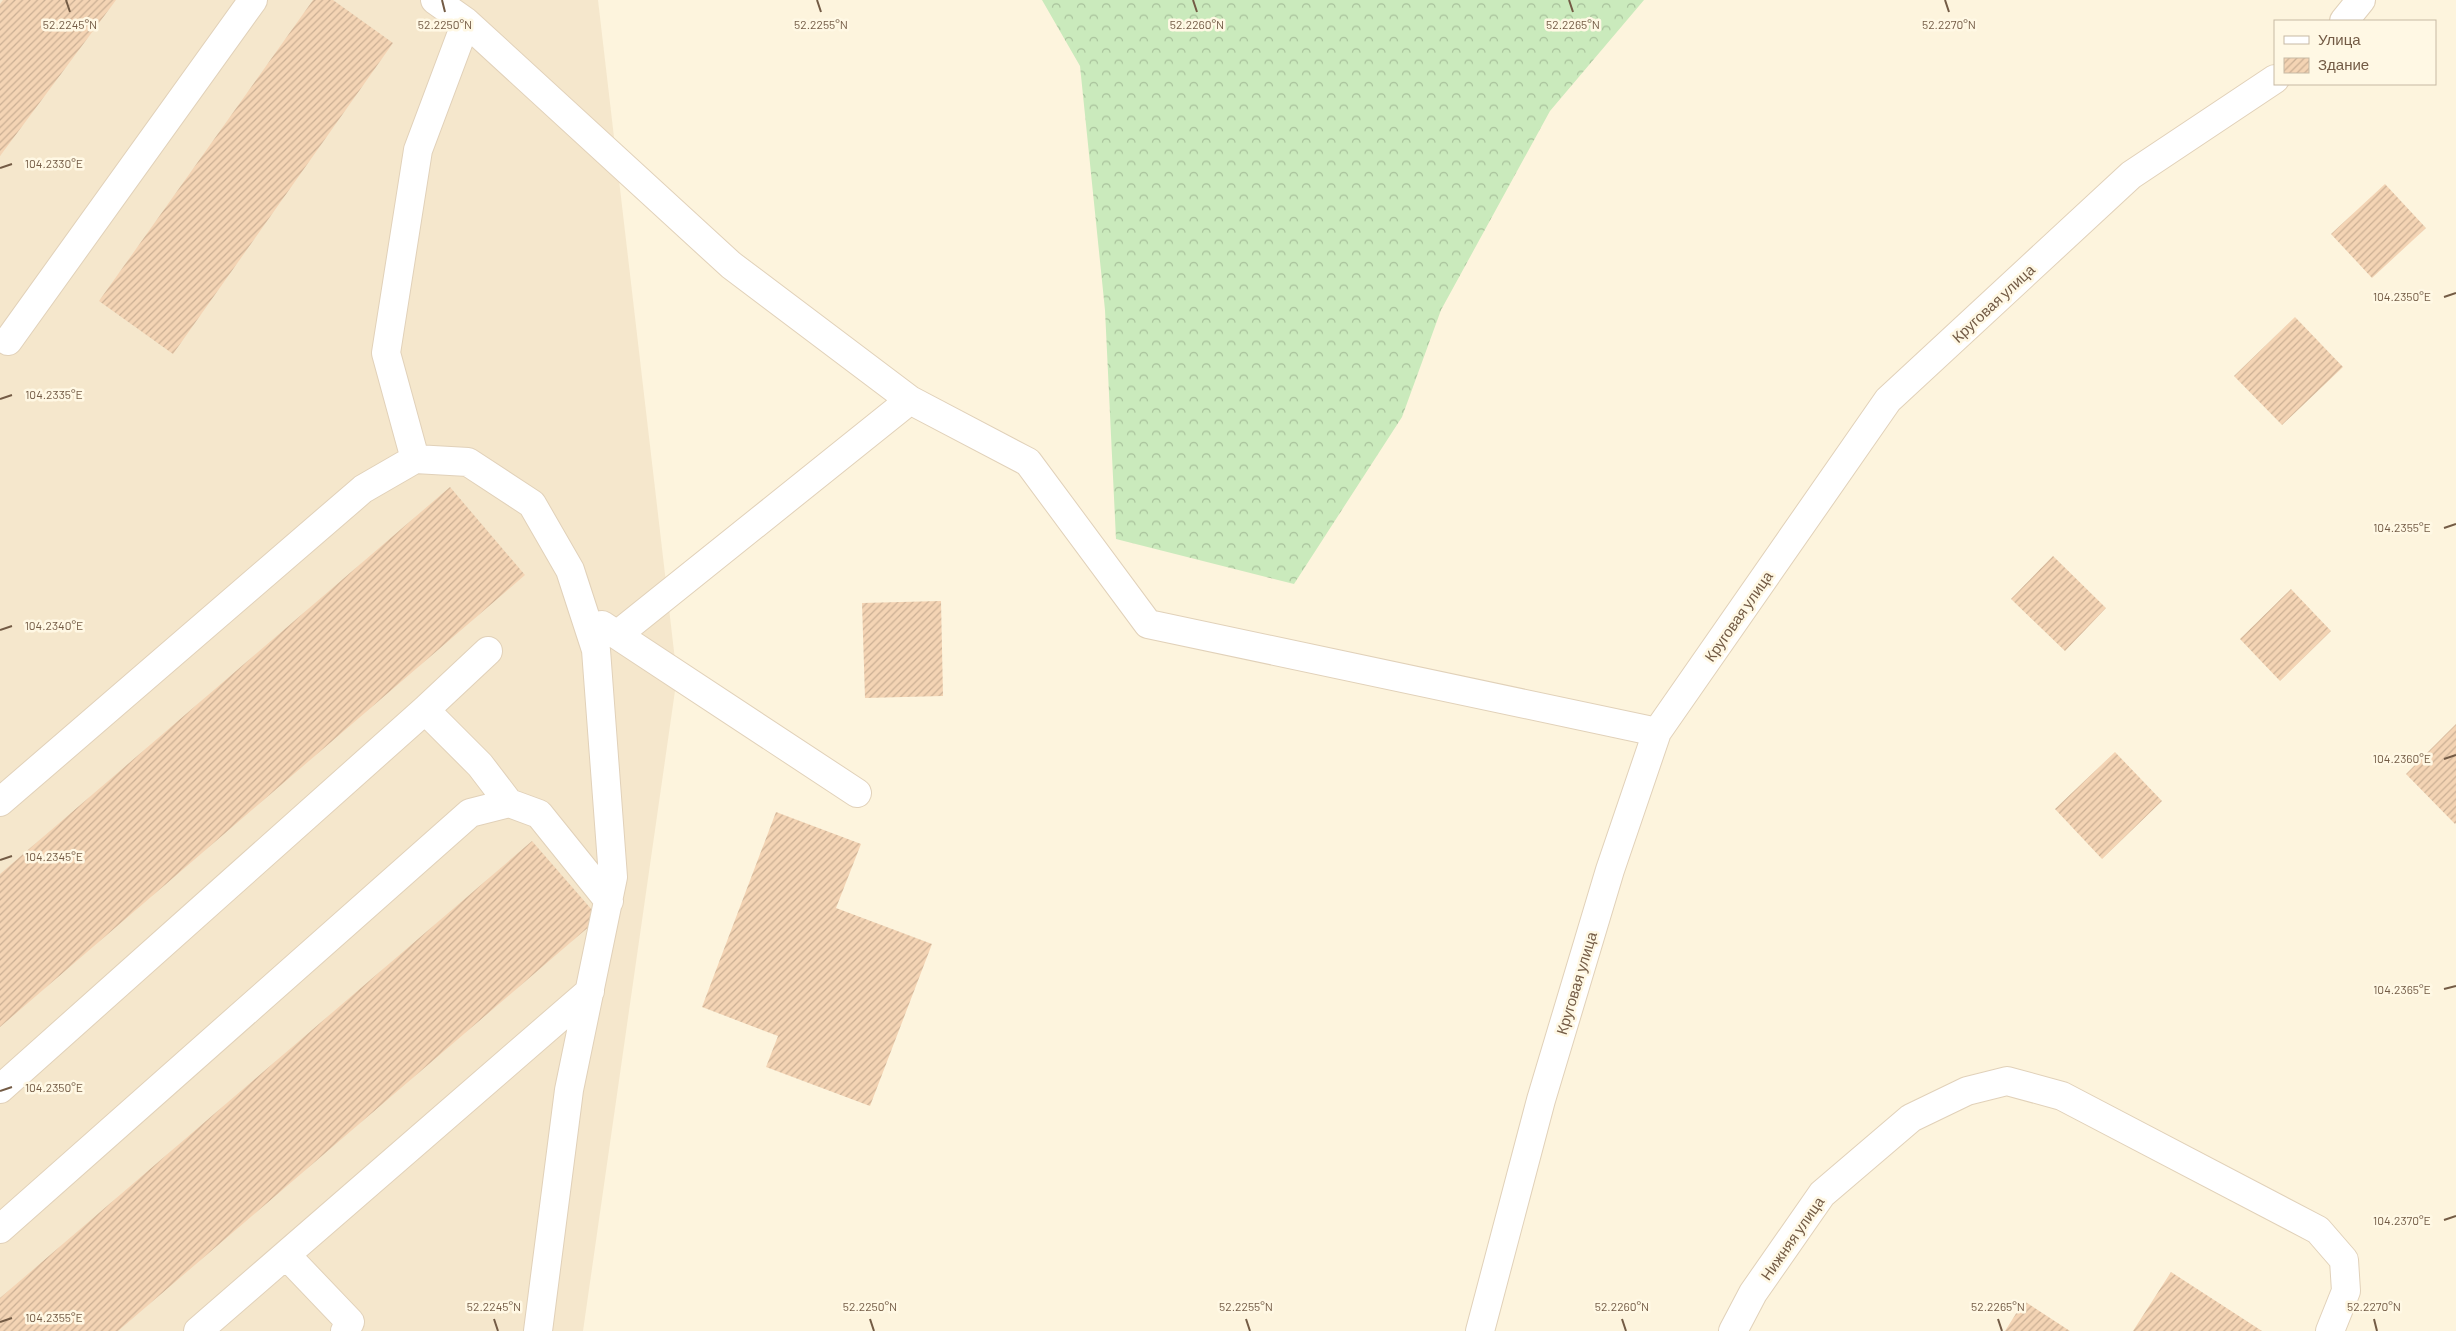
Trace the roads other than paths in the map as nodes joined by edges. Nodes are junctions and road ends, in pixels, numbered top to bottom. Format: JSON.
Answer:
{"nodes":[{"id":1,"x":253,"y":0,"type":"edge"},
{"id":2,"x":435,"y":0,"type":"edge"},
{"id":3,"x":2361,"y":0,"type":"edge"},
{"id":4,"x":2345,"y":20,"type":"edge"},
{"id":5,"x":466,"y":22,"type":"junction"},
{"id":6,"x":2274,"y":80,"type":"edge"},
{"id":7,"x":8,"y":341,"type":"dead end"},
{"id":8,"x":910,"y":400,"type":"junction"},
{"id":9,"x":415,"y":459,"type":"junction"},
{"id":10,"x":584,"y":613,"type":"junction"},
{"id":11,"x":617,"y":635,"type":"junction"},
{"id":12,"x":488,"y":652,"type":"dead end"},
{"id":13,"x":425,"y":710,"type":"junction"},
{"id":14,"x":1658,"y":732,"type":"junction"},
{"id":15,"x":857,"y":793,"type":"dead end"},
{"id":16,"x":0,"y":802,"type":"edge"},
{"id":17,"x":509,"y":803,"type":"junction"},
{"id":18,"x":609,"y":901,"type":"junction"},
{"id":19,"x":590,"y":991,"type":"junction"},
{"id":20,"x":0,"y":1088,"type":"edge"},
{"id":21,"x":0,"y":1229,"type":"edge"},
{"id":22,"x":286,"y":1255,"type":"junction"},
{"id":23,"x":198,"y":1331,"type":"edge"},
{"id":24,"x":345,"y":1331,"type":"edge"},
{"id":25,"x":538,"y":1331,"type":"edge"},
{"id":26,"x":1480,"y":1331,"type":"edge"},
{"id":27,"x":1733,"y":1331,"type":"edge"},
{"id":28,"x":2330,"y":1331,"type":"edge"}],
"edges":[{"from":1,"to":7,"type":"street"},
{"from":2,"to":5,"type":"street"},
{"from":3,"to":4,"type":"street"},
{"from":5,"to":8,"type":"street"},
{"from":5,"to":9,"type":"street"},
{"from":6,"to":14,"type":"street","name":"Круговая улица"},
{"from":8,"to":11,"type":"street"},
{"from":8,"to":14,"type":"street"},
{"from":9,"to":10,"type":"street"},
{"from":9,"to":16,"type":"street"},
{"from":10,"to":11,"type":"street"},
{"from":10,"to":18,"type":"street"},
{"from":11,"to":15,"type":"street"},
{"from":12,"to":13,"type":"street"},
{"from":13,"to":17,"type":"street"},
{"from":13,"to":20,"type":"street"},
{"from":14,"to":26,"type":"street","name":"Круговая улица"},
{"from":17,"to":18,"type":"street"},
{"from":17,"to":21,"type":"street"},
{"from":18,"to":19,"type":"street"},
{"from":19,"to":22,"type":"street"},
{"from":19,"to":25,"type":"street"},
{"from":22,"to":23,"type":"street"},
{"from":22,"to":24,"type":"street"},
{"from":27,"to":28,"type":"street","name":"Нижняя улица"}]}
